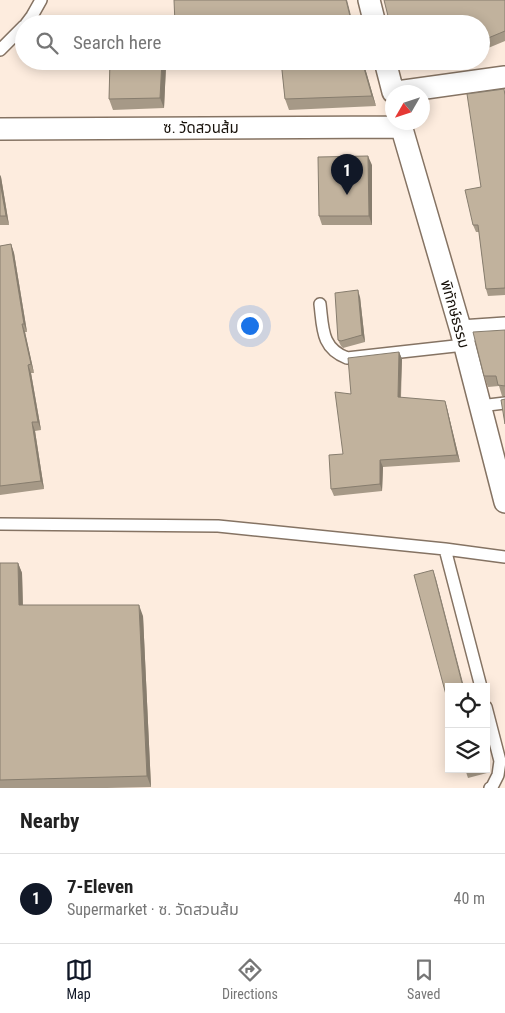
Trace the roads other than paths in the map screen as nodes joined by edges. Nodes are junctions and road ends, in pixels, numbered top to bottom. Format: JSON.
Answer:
{"nodes":[{"id":1,"x":42,"y":0,"type":"edge"},
{"id":2,"x":369,"y":0,"type":"edge"},
{"id":3,"x":33,"y":15,"type":"edge"},
{"id":4,"x":373,"y":15,"type":"edge"},
{"id":5,"x":15,"y":35,"type":"edge"},
{"id":6,"x":0,"y":50,"type":"edge"},
{"id":7,"x":388,"y":70,"type":"edge"},
{"id":8,"x":505,"y":77,"type":"edge"},
{"id":9,"x":393,"y":85,"type":"edge"},
{"id":10,"x":430,"y":87,"type":"edge"},
{"id":11,"x":385,"y":125,"type":"edge"},
{"id":12,"x":0,"y":130,"type":"edge"},
{"id":13,"x":402,"y":130,"type":"edge"},
{"id":14,"x":320,"y":304,"type":"dead end"},
{"id":15,"x":505,"y":328,"type":"edge"},
{"id":16,"x":462,"y":338,"type":"junction"},
{"id":17,"x":505,"y":403,"type":"edge"},
{"id":18,"x":480,"y":406,"type":"junction"},
{"id":19,"x":505,"y":502,"type":"edge"},
{"id":20,"x":0,"y":524,"type":"edge"},
{"id":21,"x":445,"y":549,"type":"junction"},
{"id":22,"x":505,"y":557,"type":"edge"},
{"id":23,"x":480,"y":683,"type":"edge"},
{"id":24,"x":490,"y":722,"type":"edge"},
{"id":25,"x":490,"y":788,"type":"edge"}],
"edges":[{"from":1,"to":3,"type":"lane"},
{"from":2,"to":4,"type":"street"},
{"from":5,"to":6,"type":"lane"},
{"from":7,"to":9,"type":"street"},
{"from":8,"to":10,"type":"street"},
{"from":11,"to":12,"type":"street","name":"ซ. วัดสวนส้ม"},
{"from":13,"to":16,"type":"street","name":"พิทักษ์ธรรม"},
{"from":14,"to":16,"type":"lane"},
{"from":15,"to":16,"type":"street"},
{"from":16,"to":18,"type":"street","name":"พิทักษ์ธรรม"},
{"from":17,"to":18,"type":"lane"},
{"from":18,"to":19,"type":"street","name":"พิทักษ์ธรรม"},
{"from":20,"to":21,"type":"lane"},
{"from":21,"to":22,"type":"lane"},
{"from":21,"to":23,"type":"lane"},
{"from":24,"to":25,"type":"lane"}]}
